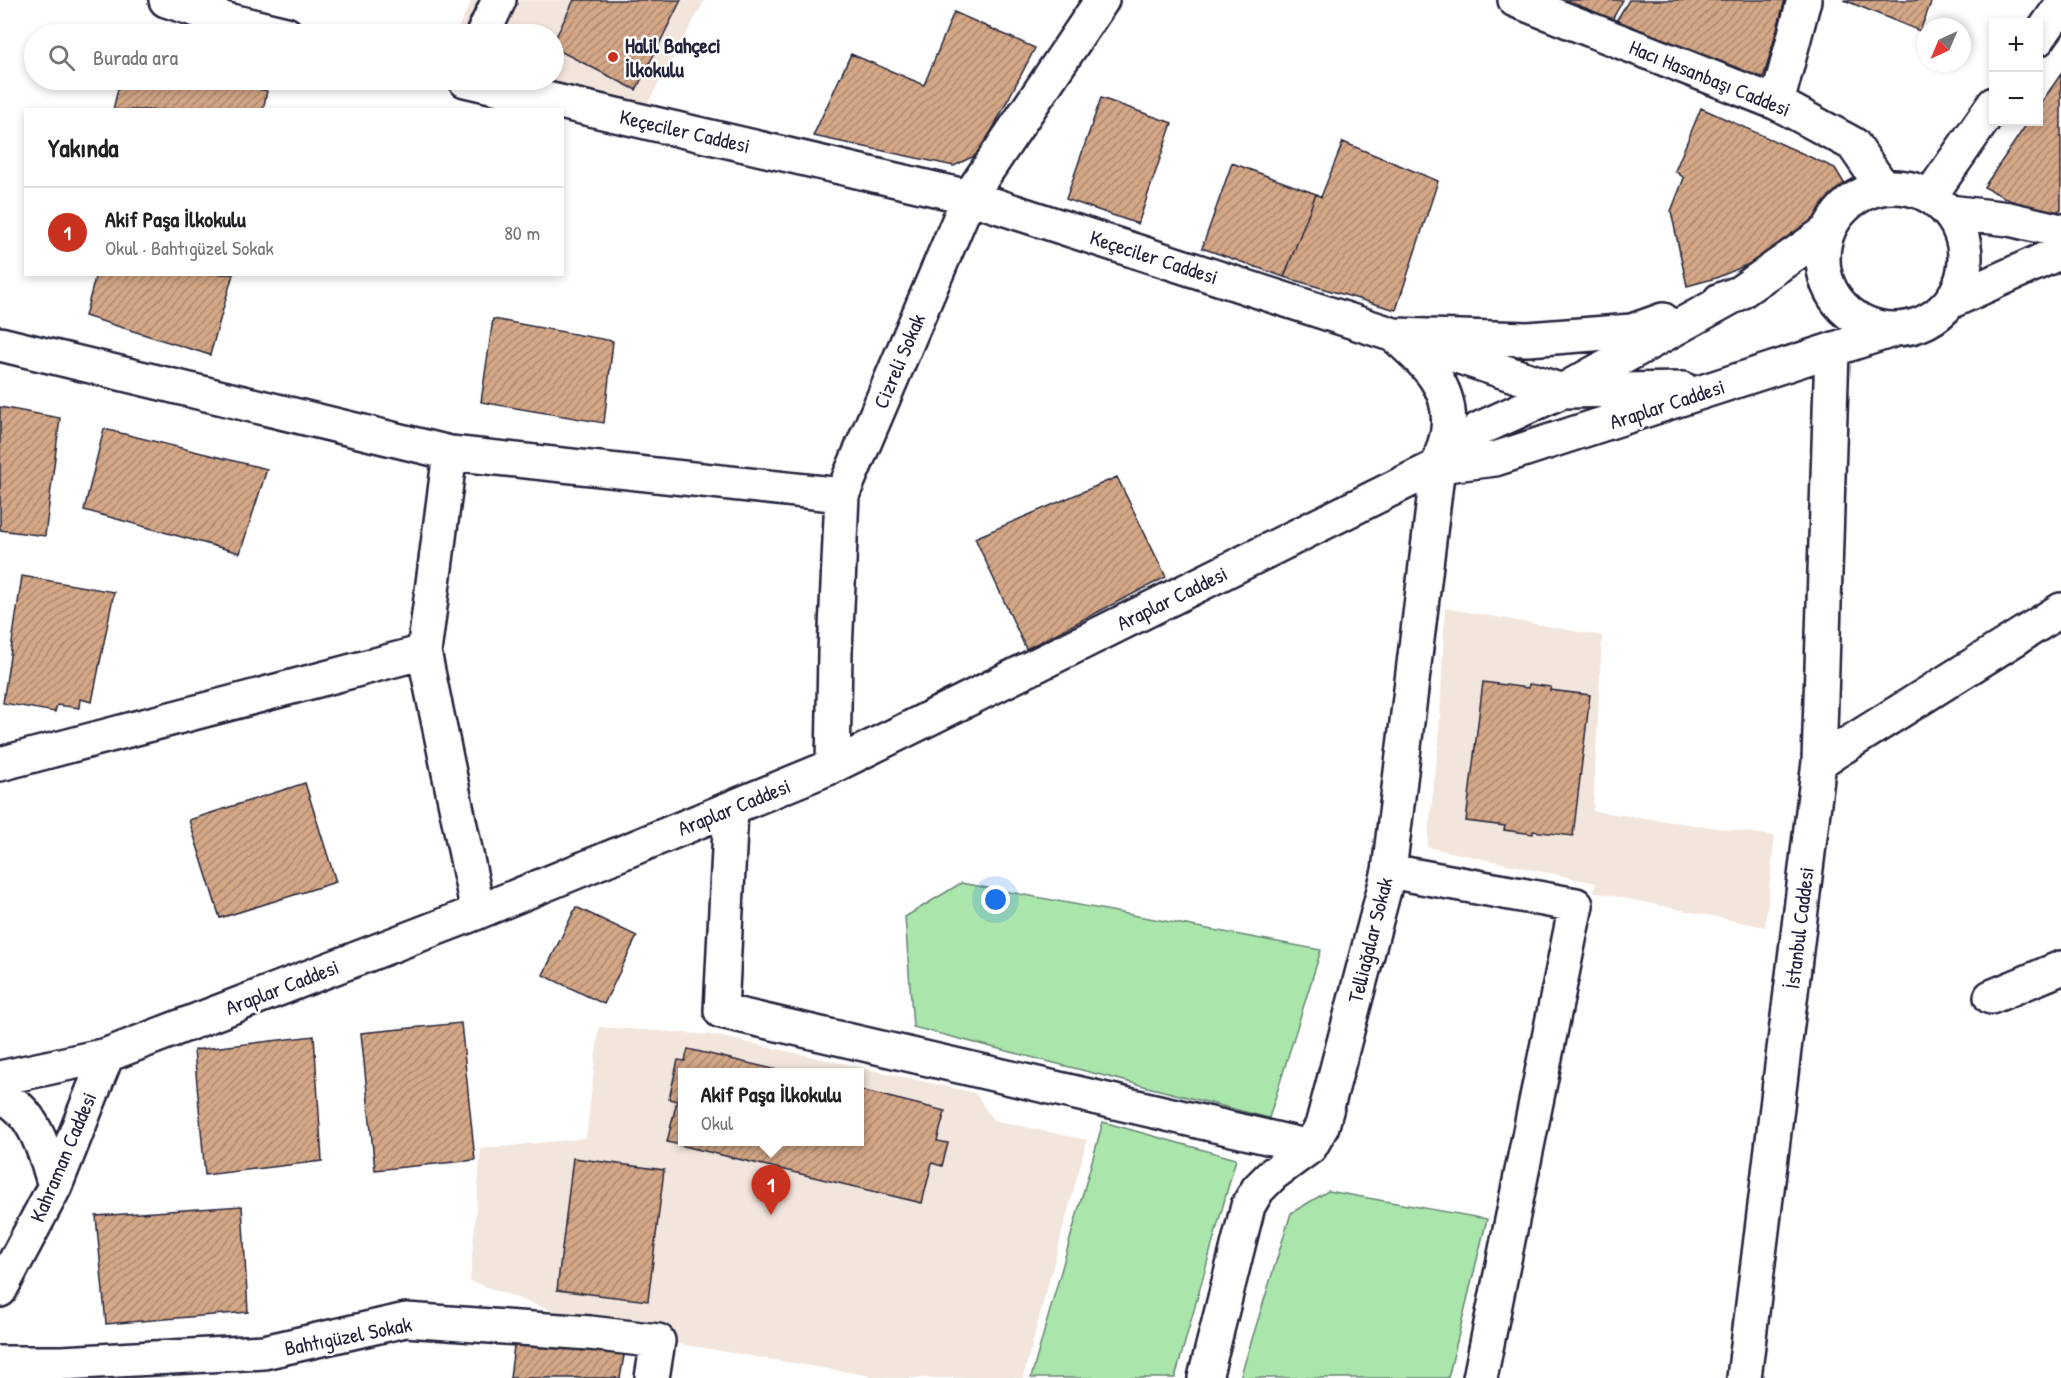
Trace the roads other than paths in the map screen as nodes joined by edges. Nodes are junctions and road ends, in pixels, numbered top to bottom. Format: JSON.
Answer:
{"nodes":[{"id":1,"x":166,"y":0,"type":"edge"},
{"id":2,"x":499,"y":0,"type":"edge"},
{"id":3,"x":1102,"y":0,"type":"edge"},
{"id":4,"x":1515,"y":0,"type":"edge"},
{"id":5,"x":1804,"y":0,"type":"edge"},
{"id":6,"x":2061,"y":6,"type":"edge"},
{"id":7,"x":244,"y":24,"type":"edge"},
{"id":8,"x":488,"y":24,"type":"edge"},
{"id":9,"x":2043,"y":32,"type":"edge"},
{"id":10,"x":508,"y":90,"type":"edge"},
{"id":11,"x":1777,"y":103,"type":"junction"},
{"id":12,"x":1989,"y":113,"type":"edge"},
{"id":13,"x":1882,"y":186,"type":"junction"},
{"id":14,"x":969,"y":197,"type":"junction"},
{"id":15,"x":1940,"y":204,"type":"junction"},
{"id":16,"x":1826,"y":231,"type":"junction"},
{"id":17,"x":2061,"y":231,"type":"edge"},
{"id":18,"x":2061,"y":252,"type":"edge"},
{"id":19,"x":1739,"y":293,"type":"junction"},
{"id":20,"x":1952,"y":301,"type":"junction"},
{"id":21,"x":1893,"y":330,"type":"junction"},
{"id":22,"x":1394,"y":335,"type":"junction"},
{"id":23,"x":0,"y":344,"type":"edge"},
{"id":24,"x":1832,"y":350,"type":"junction"},
{"id":25,"x":1716,"y":388,"type":"junction"},
{"id":26,"x":1562,"y":391,"type":"junction"},
{"id":27,"x":450,"y":453,"type":"junction"},
{"id":28,"x":1438,"y":466,"type":"junction"},
{"id":29,"x":842,"y":495,"type":"junction"},
{"id":30,"x":2061,"y":610,"type":"edge"},
{"id":31,"x":424,"y":652,"type":"junction"},
{"id":32,"x":1819,"y":762,"type":"junction"},
{"id":33,"x":0,"y":764,"type":"edge"},
{"id":34,"x":833,"y":766,"type":"junction"},
{"id":35,"x":731,"y":809,"type":"junction"},
{"id":36,"x":1389,"y":871,"type":"junction"},
{"id":37,"x":478,"y":912,"type":"junction"},
{"id":38,"x":2061,"y":968,"type":"edge"},
{"id":39,"x":1991,"y":998,"type":"dead end"},
{"id":40,"x":107,"y":1055,"type":"junction"},
{"id":41,"x":0,"y":1078,"type":"edge"},
{"id":42,"x":0,"y":1096,"type":"edge"},
{"id":43,"x":1310,"y":1147,"type":"junction"},
{"id":44,"x":55,"y":1186,"type":"junction"},
{"id":45,"x":0,"y":1290,"type":"edge"},
{"id":46,"x":0,"y":1363,"type":"edge"},
{"id":47,"x":652,"y":1378,"type":"edge"},
{"id":48,"x":1205,"y":1378,"type":"edge"},
{"id":49,"x":1480,"y":1378,"type":"edge"},
{"id":50,"x":1744,"y":1378,"type":"edge"}],
"edges":[{"from":1,"to":7,"type":"street"},
{"from":2,"to":8,"type":"street"},
{"from":3,"to":14,"type":"street","name":"Cizreli Sokak"},
{"from":4,"to":11,"type":"street","name":"Hacı Hasanbaşı Caddesi"},
{"from":5,"to":11,"type":"street"},
{"from":6,"to":9,"type":"street"},
{"from":10,"to":14,"type":"street","name":"Keçeciler Caddesi"},
{"from":11,"to":13,"type":"street","name":"Hacı Hasanbaşı Caddesi"},
{"from":12,"to":15,"type":"street"},
{"from":13,"to":15,"type":"street"},
{"from":13,"to":16,"type":"street"},
{"from":14,"to":22,"type":"street","name":"Keçeciler Caddesi"},
{"from":14,"to":29,"type":"street","name":"Cizreli Sokak"},
{"from":15,"to":17,"type":"street"},
{"from":15,"to":20,"type":"street"},
{"from":16,"to":19,"type":"street","name":"Keçeciler Caddesi"},
{"from":16,"to":21,"type":"street"},
{"from":18,"to":20,"type":"street"},
{"from":19,"to":22,"type":"street","name":"Keçeciler Caddesi"},
{"from":19,"to":26,"type":"street","name":"Araplar Caddesi"},
{"from":20,"to":21,"type":"street"},
{"from":21,"to":24,"type":"street","name":"Araplar Caddesi"},
{"from":22,"to":26,"type":"street"},
{"from":22,"to":28,"type":"street","name":"Telliağalar Sokak"},
{"from":23,"to":27,"type":"street"},
{"from":24,"to":25,"type":"street","name":"Araplar Caddesi"},
{"from":24,"to":32,"type":"street","name":"İstanbul Caddesi"},
{"from":25,"to":26,"type":"street"},
{"from":25,"to":28,"type":"street","name":"Araplar Caddesi"},
{"from":26,"to":28,"type":"street","name":"Araplar Caddesi"},
{"from":27,"to":29,"type":"street"},
{"from":27,"to":31,"type":"street"},
{"from":28,"to":34,"type":"street","name":"Araplar Caddesi"},
{"from":28,"to":36,"type":"street","name":"Telliağalar Sokak"},
{"from":29,"to":34,"type":"street","name":"Cizreli Sokak"},
{"from":30,"to":32,"type":"street"},
{"from":31,"to":33,"type":"street"},
{"from":31,"to":37,"type":"street"},
{"from":32,"to":50,"type":"street","name":"İstanbul Caddesi"},
{"from":34,"to":35,"type":"street","name":"Araplar Caddesi"},
{"from":35,"to":37,"type":"street","name":"Araplar Caddesi"},
{"from":35,"to":43,"type":"street"},
{"from":36,"to":43,"type":"street","name":"Telliağalar Sokak"},
{"from":36,"to":49,"type":"street"},
{"from":37,"to":40,"type":"street","name":"Araplar Caddesi"},
{"from":38,"to":39,"type":"street"},
{"from":40,"to":41,"type":"street","name":"Araplar Caddesi"},
{"from":40,"to":44,"type":"street","name":"Kahraman Caddesi"},
{"from":42,"to":44,"type":"street"},
{"from":43,"to":48,"type":"street","name":"Telliağalar Sokak"},
{"from":44,"to":45,"type":"street","name":"Kahraman Caddesi"},
{"from":46,"to":47,"type":"street","name":"Bahtıgüzel Sokak"}]}
